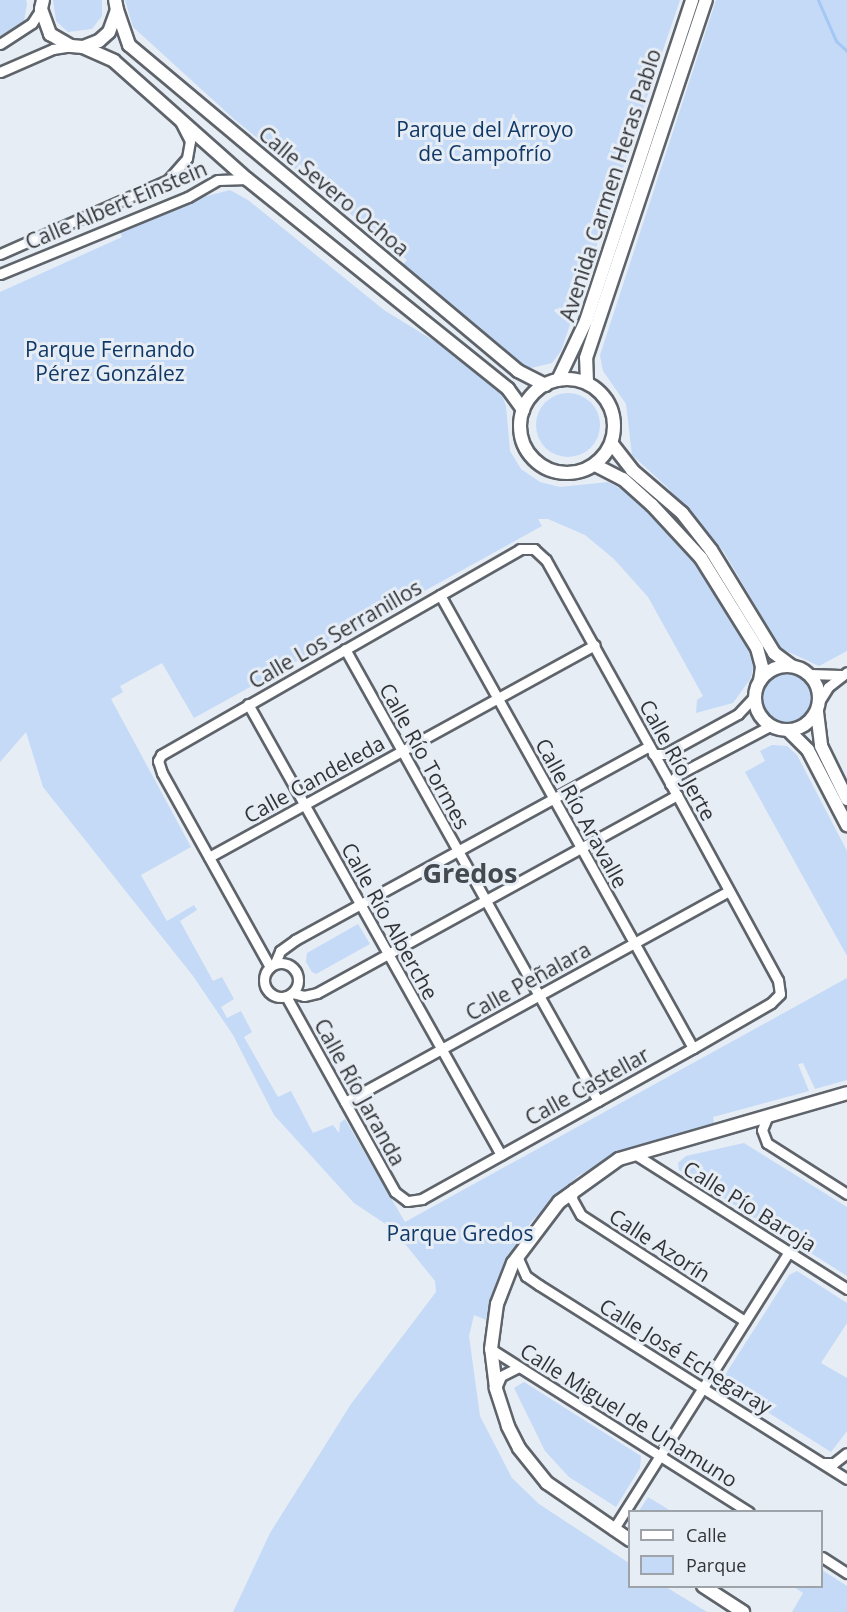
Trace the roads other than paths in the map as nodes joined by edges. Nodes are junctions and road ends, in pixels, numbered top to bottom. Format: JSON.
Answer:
{"nodes":[{"id":1,"x":692,"y":0,"type":"edge"},
{"id":2,"x":706,"y":0,"type":"edge"},
{"id":3,"x":42,"y":5,"type":"edge"},
{"id":4,"x":116,"y":5,"type":"edge"},
{"id":5,"x":0,"y":44,"type":"edge"},
{"id":6,"x":77,"y":46,"type":"junction"},
{"id":7,"x":0,"y":72,"type":"edge"},
{"id":8,"x":179,"y":119,"type":"junction"},
{"id":9,"x":247,"y":179,"type":"junction"},
{"id":10,"x":0,"y":254,"type":"edge"},
{"id":11,"x":0,"y":274,"type":"edge"},
{"id":12,"x":552,"y":382,"type":"junction"},
{"id":13,"x":587,"y":383,"type":"junction"},
{"id":14,"x":523,"y":410,"type":"junction"},
{"id":15,"x":612,"y":444,"type":"junction"},
{"id":16,"x":595,"y":465,"type":"junction"},
{"id":17,"x":534,"y":549,"type":"joint"},
{"id":18,"x":440,"y":595,"type":"junction"},
{"id":19,"x":594,"y":645,"type":"junction"},
{"id":20,"x":345,"y":649,"type":"junction"},
{"id":21,"x":791,"y":666,"type":"junction"},
{"id":22,"x":844,"y":673,"type":"edge"},
{"id":23,"x":809,"y":674,"type":"junction"},
{"id":24,"x":760,"y":681,"type":"junction"},
{"id":25,"x":755,"y":696,"type":"junction"},
{"id":26,"x":497,"y":698,"type":"junction"},
{"id":27,"x":248,"y":704,"type":"junction"},
{"id":28,"x":819,"y":706,"type":"junction"},
{"id":29,"x":770,"y":726,"type":"junction"},
{"id":30,"x":789,"y":732,"type":"junction"},
{"id":31,"x":651,"y":750,"type":"junction"},
{"id":32,"x":402,"y":751,"type":"junction"},
{"id":33,"x":670,"y":784,"type":"junction"},
{"id":34,"x":677,"y":795,"type":"junction"},
{"id":35,"x":554,"y":798,"type":"junction"},
{"id":36,"x":847,"y":799,"type":"edge"},
{"id":37,"x":304,"y":804,"type":"junction"},
{"id":38,"x":847,"y":825,"type":"edge"},
{"id":39,"x":581,"y":848,"type":"junction"},
{"id":40,"x":458,"y":851,"type":"junction"},
{"id":41,"x":208,"y":857,"type":"junction"},
{"id":42,"x":729,"y":891,"type":"junction"},
{"id":43,"x":486,"y":900,"type":"junction"},
{"id":44,"x":360,"y":904,"type":"junction"},
{"id":45,"x":634,"y":943,"type":"junction"},
{"id":46,"x":387,"y":955,"type":"junction"},
{"id":47,"x":272,"y":965,"type":"junction"},
{"id":48,"x":289,"y":994,"type":"junction"},
{"id":49,"x":780,"y":994,"type":"joint"},
{"id":50,"x":539,"y":996,"type":"junction"},
{"id":51,"x":693,"y":1048,"type":"junction"},
{"id":52,"x":441,"y":1049,"type":"junction"},
{"id":53,"x":847,"y":1093,"type":"edge"},
{"id":54,"x":598,"y":1101,"type":"junction"},
{"id":55,"x":345,"y":1102,"type":"junction"},
{"id":56,"x":769,"y":1114,"type":"junction"},
{"id":57,"x":633,"y":1153,"type":"junction"},
{"id":58,"x":501,"y":1155,"type":"junction"},
{"id":59,"x":573,"y":1189,"type":"junction"},
{"id":60,"x":847,"y":1194,"type":"edge"},
{"id":61,"x":407,"y":1201,"type":"joint"},
{"id":62,"x":789,"y":1252,"type":"junction"},
{"id":63,"x":517,"y":1256,"type":"junction"},
{"id":64,"x":847,"y":1288,"type":"edge"},
{"id":65,"x":745,"y":1321,"type":"junction"},
{"id":66,"x":491,"y":1349,"type":"junction"},
{"id":67,"x":519,"y":1367,"type":"junction"},
{"id":68,"x":496,"y":1388,"type":"junction"},
{"id":69,"x":703,"y":1388,"type":"junction"},
{"id":70,"x":847,"y":1453,"type":"edge"},
{"id":71,"x":660,"y":1456,"type":"junction"},
{"id":72,"x":822,"y":1463,"type":"junction"},
{"id":73,"x":847,"y":1479,"type":"edge"},
{"id":74,"x":746,"y":1510,"type":"edge"},
{"id":75,"x":613,"y":1530,"type":"junction"},
{"id":76,"x":628,"y":1539,"type":"edge"},
{"id":77,"x":823,"y":1558,"type":"edge"},
{"id":78,"x":847,"y":1573,"type":"edge"},
{"id":79,"x":705,"y":1588,"type":"edge"},
{"id":80,"x":743,"y":1612,"type":"edge"}],
"edges":[{"from":1,"to":12,"type":"main road","name":"Avenida Carmen Heras Pablo"},
{"from":2,"to":13,"type":"main road","name":"Avenida Carmen Heras Pablo"},
{"from":3,"to":5,"type":"street"},
{"from":3,"to":6,"type":"main road","name":"Calle Severo Ochoa"},
{"from":4,"to":6,"type":"main road"},
{"from":4,"to":12,"type":"main road","name":"Calle Severo Ochoa"},
{"from":6,"to":7,"type":"street"},
{"from":6,"to":8,"type":"main road","name":"Calle Severo Ochoa"},
{"from":8,"to":9,"type":"main road","name":"Calle Severo Ochoa"},
{"from":8,"to":10,"type":"street","name":"Calle Albert Einstein"},
{"from":9,"to":11,"type":"street","name":"Calle Albert Einstein"},
{"from":9,"to":14,"type":"main road","name":"Calle Severo Ochoa"},
{"from":12,"to":13,"type":"main road"},
{"from":12,"to":14,"type":"main road"},
{"from":13,"to":15,"type":"main road"},
{"from":14,"to":16,"type":"main road"},
{"from":15,"to":16,"type":"main road"},
{"from":15,"to":21,"type":"main road"},
{"from":16,"to":24,"type":"main road"},
{"from":17,"to":18,"type":"street","name":"Calle Los Serranillos"},
{"from":17,"to":19,"type":"street","name":"Calle Río Jerte"},
{"from":18,"to":20,"type":"street","name":"Calle Los Serranillos"},
{"from":18,"to":26,"type":"street","name":"Calle Río Aravalle"},
{"from":19,"to":26,"type":"street","name":"Calle Candeleda"},
{"from":19,"to":31,"type":"street","name":"Calle Río Jerte"},
{"from":20,"to":27,"type":"street","name":"Calle Los Serranillos"},
{"from":20,"to":32,"type":"street","name":"Calle Río Tormes"},
{"from":21,"to":23,"type":"main road"},
{"from":21,"to":24,"type":"main road"},
{"from":22,"to":23,"type":"street"},
{"from":22,"to":28,"type":"street"},
{"from":23,"to":28,"type":"main road"},
{"from":24,"to":25,"type":"main road"},
{"from":25,"to":29,"type":"main road"},
{"from":25,"to":31,"type":"street"},
{"from":26,"to":32,"type":"street","name":"Calle Candeleda"},
{"from":26,"to":35,"type":"street","name":"Calle Río Aravalle"},
{"from":27,"to":37,"type":"street","name":"Calle Río Alberche"},
{"from":27,"to":41,"type":"street","name":"Calle Los Serranillos"},
{"from":28,"to":30,"type":"main road"},
{"from":28,"to":36,"type":"main road"},
{"from":29,"to":30,"type":"main road"},
{"from":29,"to":33,"type":"street"},
{"from":30,"to":38,"type":"main road"},
{"from":31,"to":33,"type":"street","name":"Calle Río Jerte"},
{"from":31,"to":35,"type":"street"},
{"from":32,"to":37,"type":"street","name":"Calle Candeleda"},
{"from":32,"to":40,"type":"street","name":"Calle Río Tormes"},
{"from":33,"to":34,"type":"street","name":"Calle Río Jerte"},
{"from":34,"to":39,"type":"street"},
{"from":34,"to":42,"type":"street","name":"Calle Río Jerte"},
{"from":35,"to":39,"type":"street","name":"Calle Río Aravalle"},
{"from":35,"to":40,"type":"street"},
{"from":37,"to":41,"type":"street","name":"Calle Candeleda"},
{"from":37,"to":44,"type":"street","name":"Calle Río Alberche"},
{"from":39,"to":43,"type":"street"},
{"from":39,"to":45,"type":"street","name":"Calle Río Aravalle"},
{"from":40,"to":43,"type":"street","name":"Calle Río Tormes"},
{"from":40,"to":44,"type":"street"},
{"from":41,"to":47,"type":"street"},
{"from":42,"to":45,"type":"street","name":"Calle Peñalara"},
{"from":42,"to":49,"type":"street","name":"Calle Río Jerte"},
{"from":43,"to":46,"type":"street"},
{"from":43,"to":50,"type":"street","name":"Calle Río Tormes"},
{"from":44,"to":46,"type":"street","name":"Calle Río Alberche"},
{"from":44,"to":47,"type":"street"},
{"from":45,"to":50,"type":"street","name":"Calle Peñalara"},
{"from":45,"to":51,"type":"street","name":"Calle Río Aravalle"},
{"from":46,"to":48,"type":"street"},
{"from":46,"to":52,"type":"street","name":"Calle Río Alberche"},
{"from":47,"to":48,"type":"street"},
{"from":47,"to":48,"type":"street"},
{"from":48,"to":55,"type":"street","name":"Calle Río Jaranda"},
{"from":49,"to":51,"type":"street","name":"Calle Castellar"},
{"from":50,"to":52,"type":"street","name":"Calle Peñalara"},
{"from":50,"to":54,"type":"street","name":"Calle Río Tormes"},
{"from":51,"to":54,"type":"street","name":"Calle Castellar"},
{"from":52,"to":55,"type":"street","name":"Calle Peñalara"},
{"from":52,"to":58,"type":"street","name":"Calle Río Alberche"},
{"from":53,"to":56,"type":"main road"},
{"from":54,"to":58,"type":"street","name":"Calle Castellar"},
{"from":55,"to":61,"type":"street","name":"Calle Río Jaranda"},
{"from":56,"to":57,"type":"main road"},
{"from":56,"to":60,"type":"street"},
{"from":57,"to":59,"type":"main road"},
{"from":57,"to":62,"type":"street","name":"Calle Pío Baroja"},
{"from":58,"to":61,"type":"street","name":"Calle Castellar"},
{"from":59,"to":63,"type":"main road"},
{"from":59,"to":65,"type":"street","name":"Calle Azorín"},
{"from":62,"to":64,"type":"street","name":"Calle Pío Baroja"},
{"from":62,"to":65,"type":"street"},
{"from":63,"to":66,"type":"main road"},
{"from":63,"to":69,"type":"street","name":"Calle José Echegaray"},
{"from":65,"to":69,"type":"street"},
{"from":66,"to":67,"type":"street","name":"Calle Miguel de Unamuno"},
{"from":66,"to":68,"type":"main road"},
{"from":67,"to":68,"type":"street"},
{"from":67,"to":71,"type":"street","name":"Calle Miguel de Unamuno"},
{"from":68,"to":75,"type":"main road"},
{"from":69,"to":71,"type":"street"},
{"from":69,"to":72,"type":"street","name":"Calle José Echegaray"},
{"from":70,"to":72,"type":"street"},
{"from":71,"to":74,"type":"street","name":"Calle Miguel de Unamuno"},
{"from":71,"to":75,"type":"street"},
{"from":72,"to":73,"type":"street","name":"Calle José Echegaray"},
{"from":75,"to":76,"type":"main road"},
{"from":77,"to":78,"type":"street"},
{"from":79,"to":80,"type":"main road"}]}
